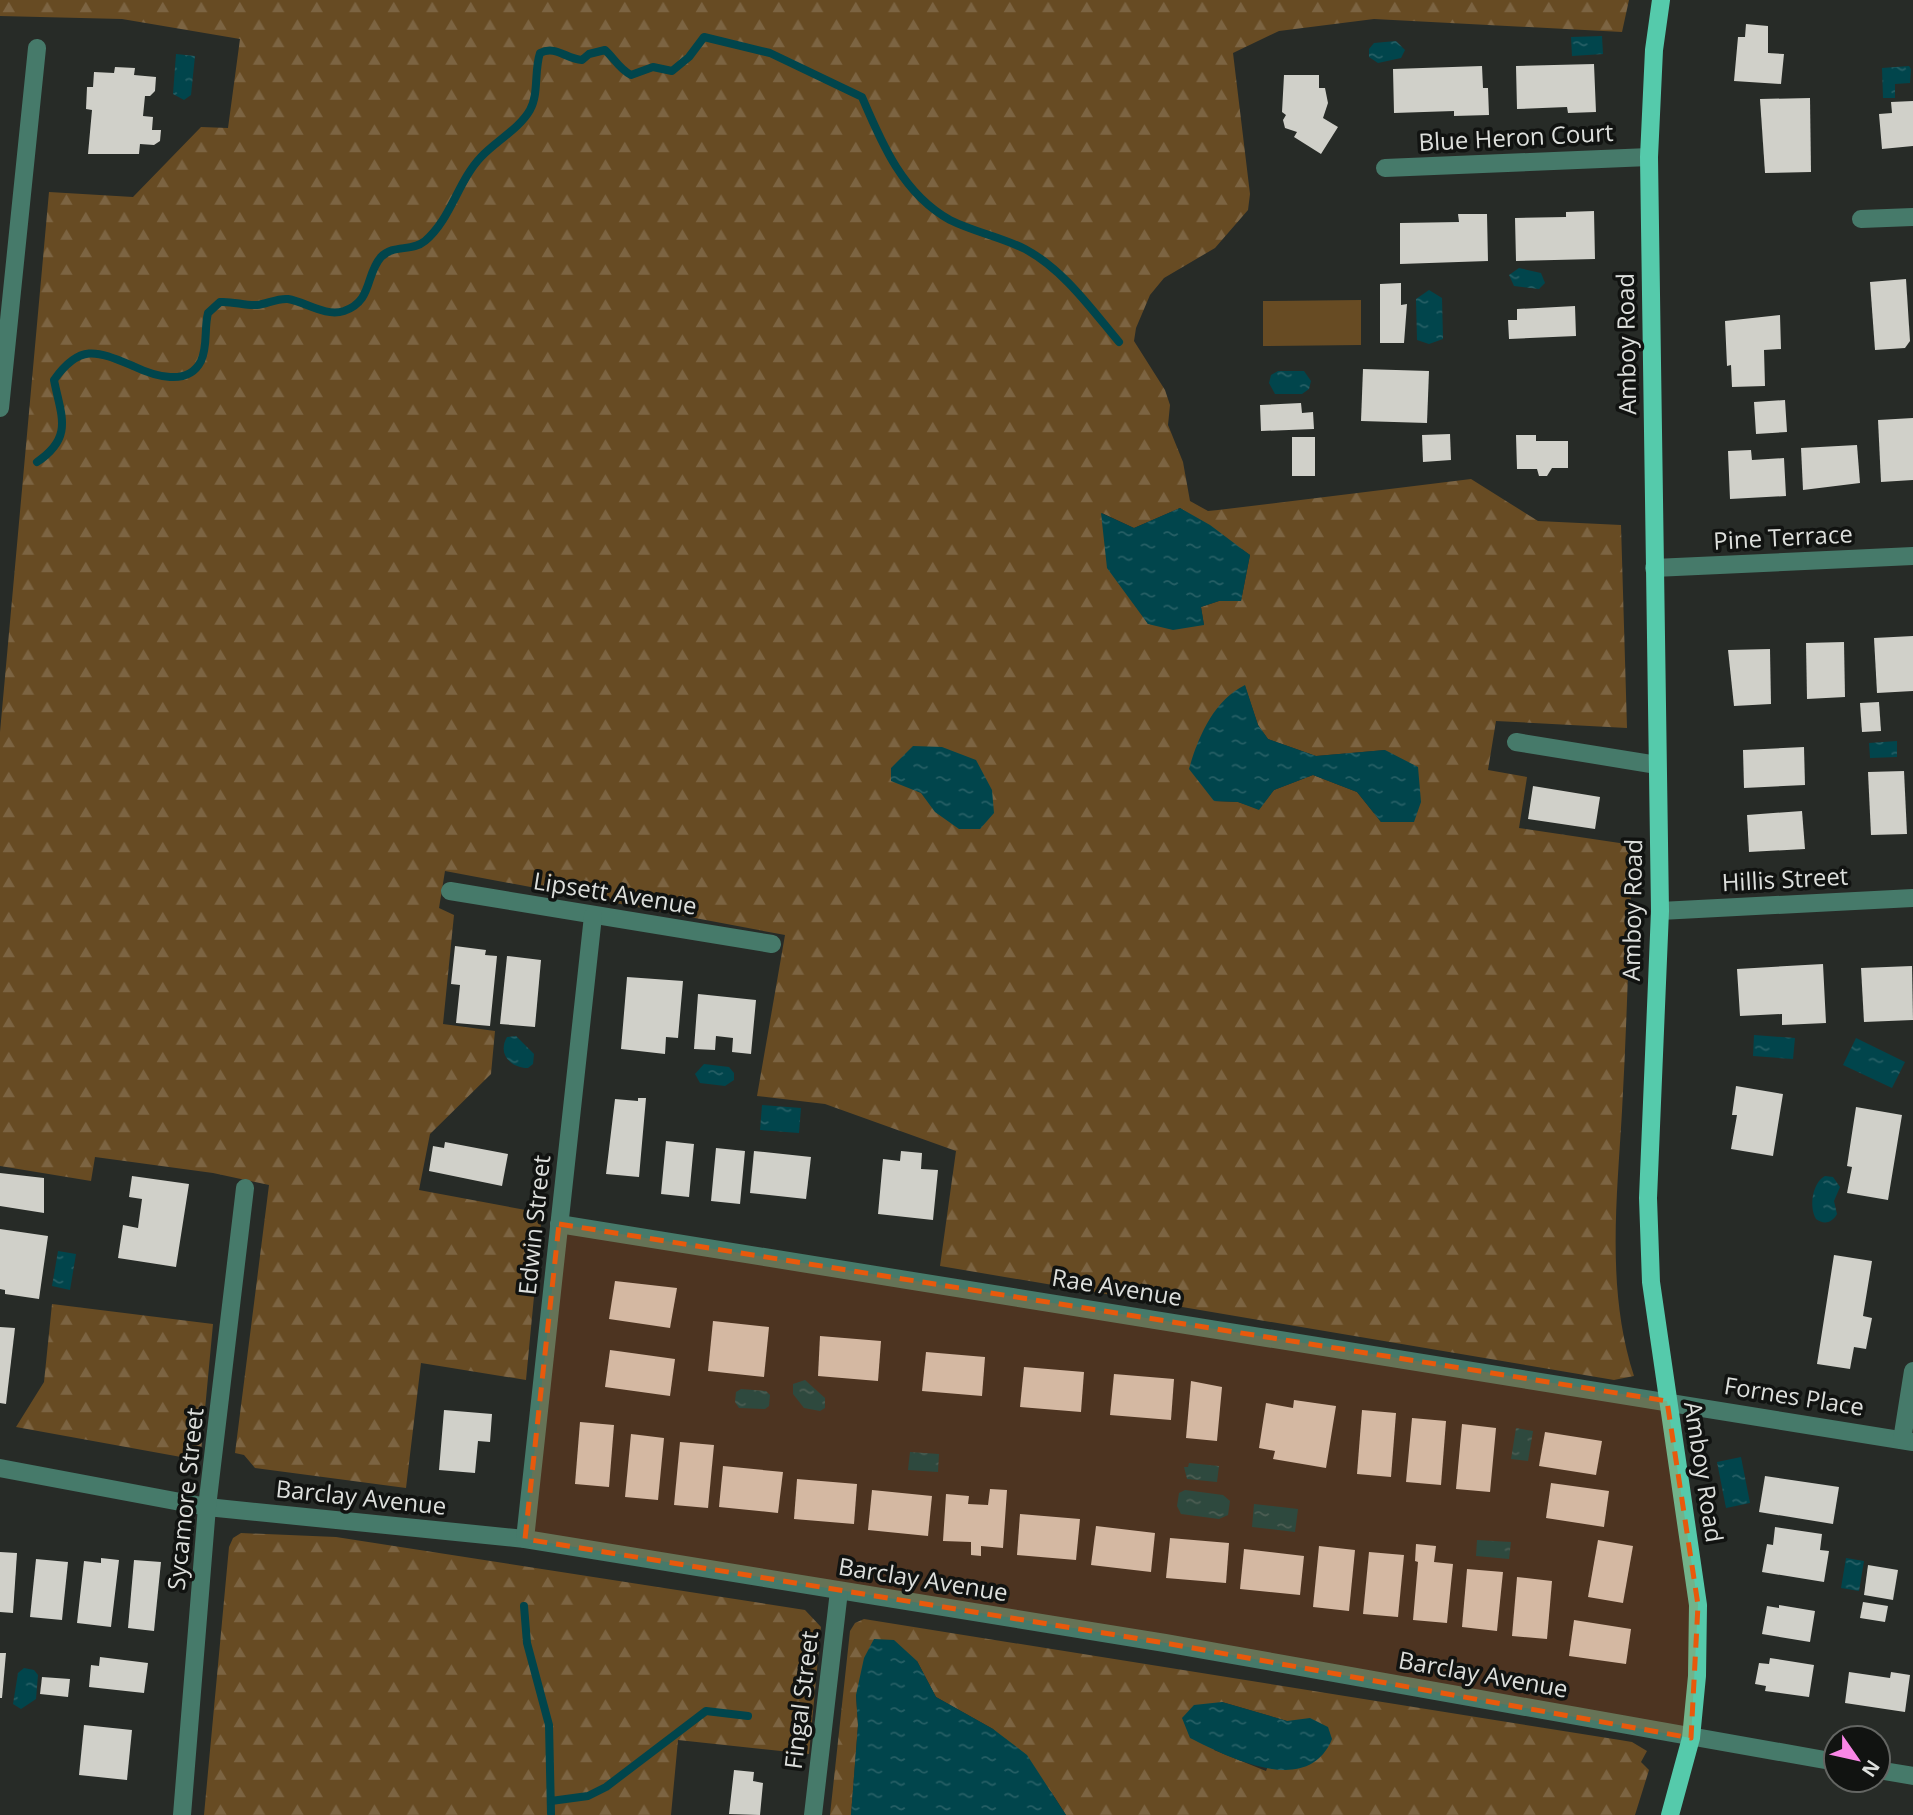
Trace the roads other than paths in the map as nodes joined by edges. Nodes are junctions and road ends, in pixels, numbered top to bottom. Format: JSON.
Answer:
{"nodes":[{"id":1,"x":1661,"y":0,"type":"edge"},
{"id":2,"x":37,"y":48,"type":"dead end"},
{"id":3,"x":1649,"y":157,"type":"junction"},
{"id":4,"x":1385,"y":168,"type":"dead end"},
{"id":5,"x":1913,"y":217,"type":"edge"},
{"id":6,"x":1861,"y":219,"type":"dead end"},
{"id":7,"x":0,"y":408,"type":"edge"},
{"id":8,"x":1913,"y":556,"type":"edge"},
{"id":9,"x":1654,"y":568,"type":"junction"},
{"id":10,"x":1516,"y":742,"type":"dead end"},
{"id":11,"x":1657,"y":765,"type":"junction"},
{"id":12,"x":450,"y":891,"type":"dead end"},
{"id":13,"x":1913,"y":898,"type":"edge"},
{"id":14,"x":1660,"y":911,"type":"junction"},
{"id":15,"x":593,"y":916,"type":"junction"},
{"id":16,"x":772,"y":944,"type":"dead end"},
{"id":17,"x":245,"y":1188,"type":"dead end"},
{"id":18,"x":559,"y":1224,"type":"junction"},
{"id":19,"x":1913,"y":1371,"type":"edge"},
{"id":20,"x":1667,"y":1401,"type":"junction"},
{"id":21,"x":1907,"y":1441,"type":"edge"},
{"id":22,"x":0,"y":1468,"type":"edge"},
{"id":23,"x":207,"y":1507,"type":"junction"},
{"id":24,"x":525,"y":1539,"type":"junction"},
{"id":25,"x":839,"y":1591,"type":"junction"},
{"id":26,"x":1690,"y":1738,"type":"junction"},
{"id":27,"x":1822,"y":1760,"type":"edge"},
{"id":28,"x":1892,"y":1772,"type":"edge"},
{"id":29,"x":1913,"y":1776,"type":"edge"},
{"id":30,"x":182,"y":1815,"type":"edge"},
{"id":31,"x":813,"y":1815,"type":"edge"},
{"id":32,"x":1670,"y":1815,"type":"edge"}],
"edges":[{"from":1,"to":3,"type":"main road","name":"Amboy Road"},
{"from":2,"to":7,"type":"street"},
{"from":3,"to":4,"type":"street","name":"Blue Heron Court"},
{"from":3,"to":9,"type":"main road","name":"Amboy Road"},
{"from":5,"to":6,"type":"street"},
{"from":8,"to":9,"type":"street","name":"Pine Terrace"},
{"from":9,"to":11,"type":"main road","name":"Amboy Road"},
{"from":10,"to":11,"type":"street"},
{"from":11,"to":14,"type":"main road","name":"Amboy Road"},
{"from":12,"to":15,"type":"street","name":"Lipsett Avenue"},
{"from":13,"to":14,"type":"street","name":"Hillis Street"},
{"from":14,"to":20,"type":"main road","name":"Amboy Road"},
{"from":15,"to":16,"type":"street","name":"Lipsett Avenue"},
{"from":15,"to":18,"type":"street","name":"Edwin Street"},
{"from":17,"to":23,"type":"street","name":"Sycamore Street"},
{"from":18,"to":20,"type":"street","name":"Rae Avenue"},
{"from":18,"to":24,"type":"street","name":"Edwin Street"},
{"from":19,"to":21,"type":"street"},
{"from":20,"to":21,"type":"street","name":"Fornes Place"},
{"from":20,"to":26,"type":"main road","name":"Amboy Road"},
{"from":22,"to":23,"type":"street","name":"Barclay Avenue"},
{"from":23,"to":24,"type":"street","name":"Barclay Avenue"},
{"from":23,"to":30,"type":"street","name":"Sycamore Street"},
{"from":24,"to":25,"type":"street","name":"Barclay Avenue"},
{"from":25,"to":26,"type":"street","name":"Barclay Avenue"},
{"from":25,"to":31,"type":"street","name":"Fingal Street"},
{"from":26,"to":27,"type":"street","name":"Barclay Avenue"},
{"from":26,"to":32,"type":"main road","name":"Amboy Road"},
{"from":28,"to":29,"type":"street"}]}
